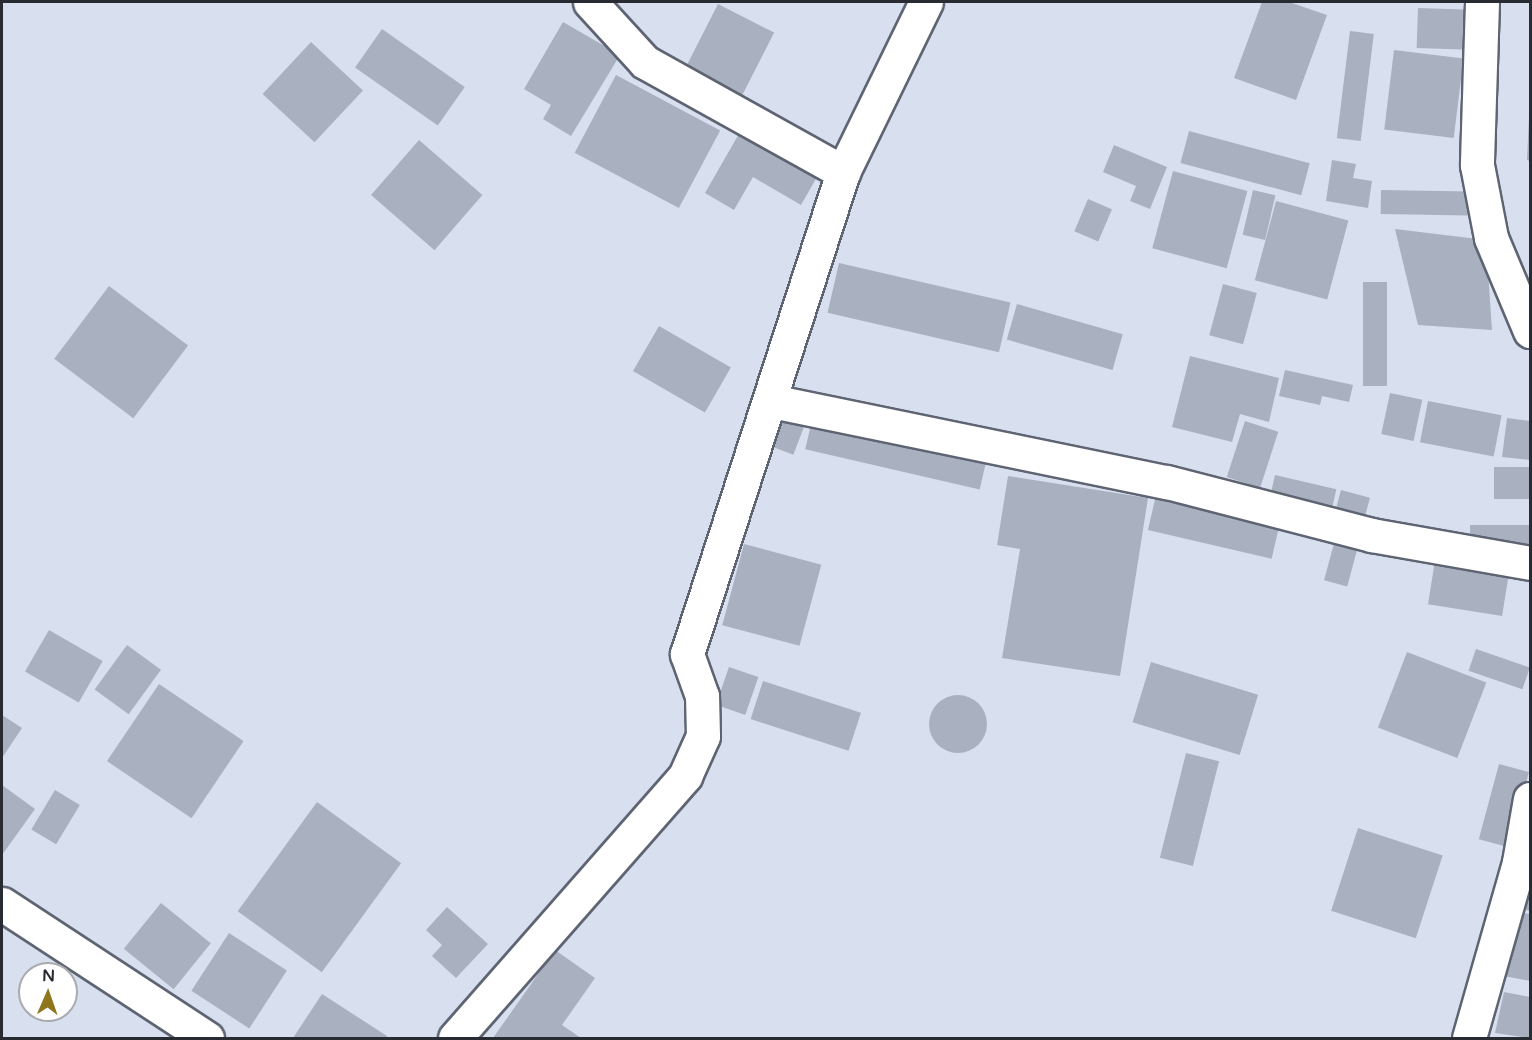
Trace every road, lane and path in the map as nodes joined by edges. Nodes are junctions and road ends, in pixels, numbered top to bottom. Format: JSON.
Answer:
{"nodes":[{"id":1,"x":590,"y":2,"type":"edge"},
{"id":2,"x":926,"y":2,"type":"edge"},
{"id":3,"x":1482,"y":2,"type":"edge"},
{"id":4,"x":843,"y":172,"type":"junction"},
{"id":5,"x":1530,"y":331,"type":"edge"},
{"id":6,"x":771,"y":401,"type":"junction"},
{"id":7,"x":1530,"y":563,"type":"edge"},
{"id":8,"x":1530,"y":799,"type":"edge"},
{"id":9,"x":2,"y":904,"type":"edge"},
{"id":10,"x":207,"y":1038,"type":"edge"},
{"id":11,"x":455,"y":1038,"type":"edge"},
{"id":12,"x":1469,"y":1038,"type":"edge"}],
"edges":[{"from":1,"to":4,"type":"street"},
{"from":2,"to":4,"type":"street"},
{"from":3,"to":5,"type":"street"},
{"from":4,"to":6,"type":"street"},
{"from":6,"to":7,"type":"street"},
{"from":6,"to":11,"type":"street"},
{"from":8,"to":12,"type":"street"},
{"from":9,"to":10,"type":"street"}]}
